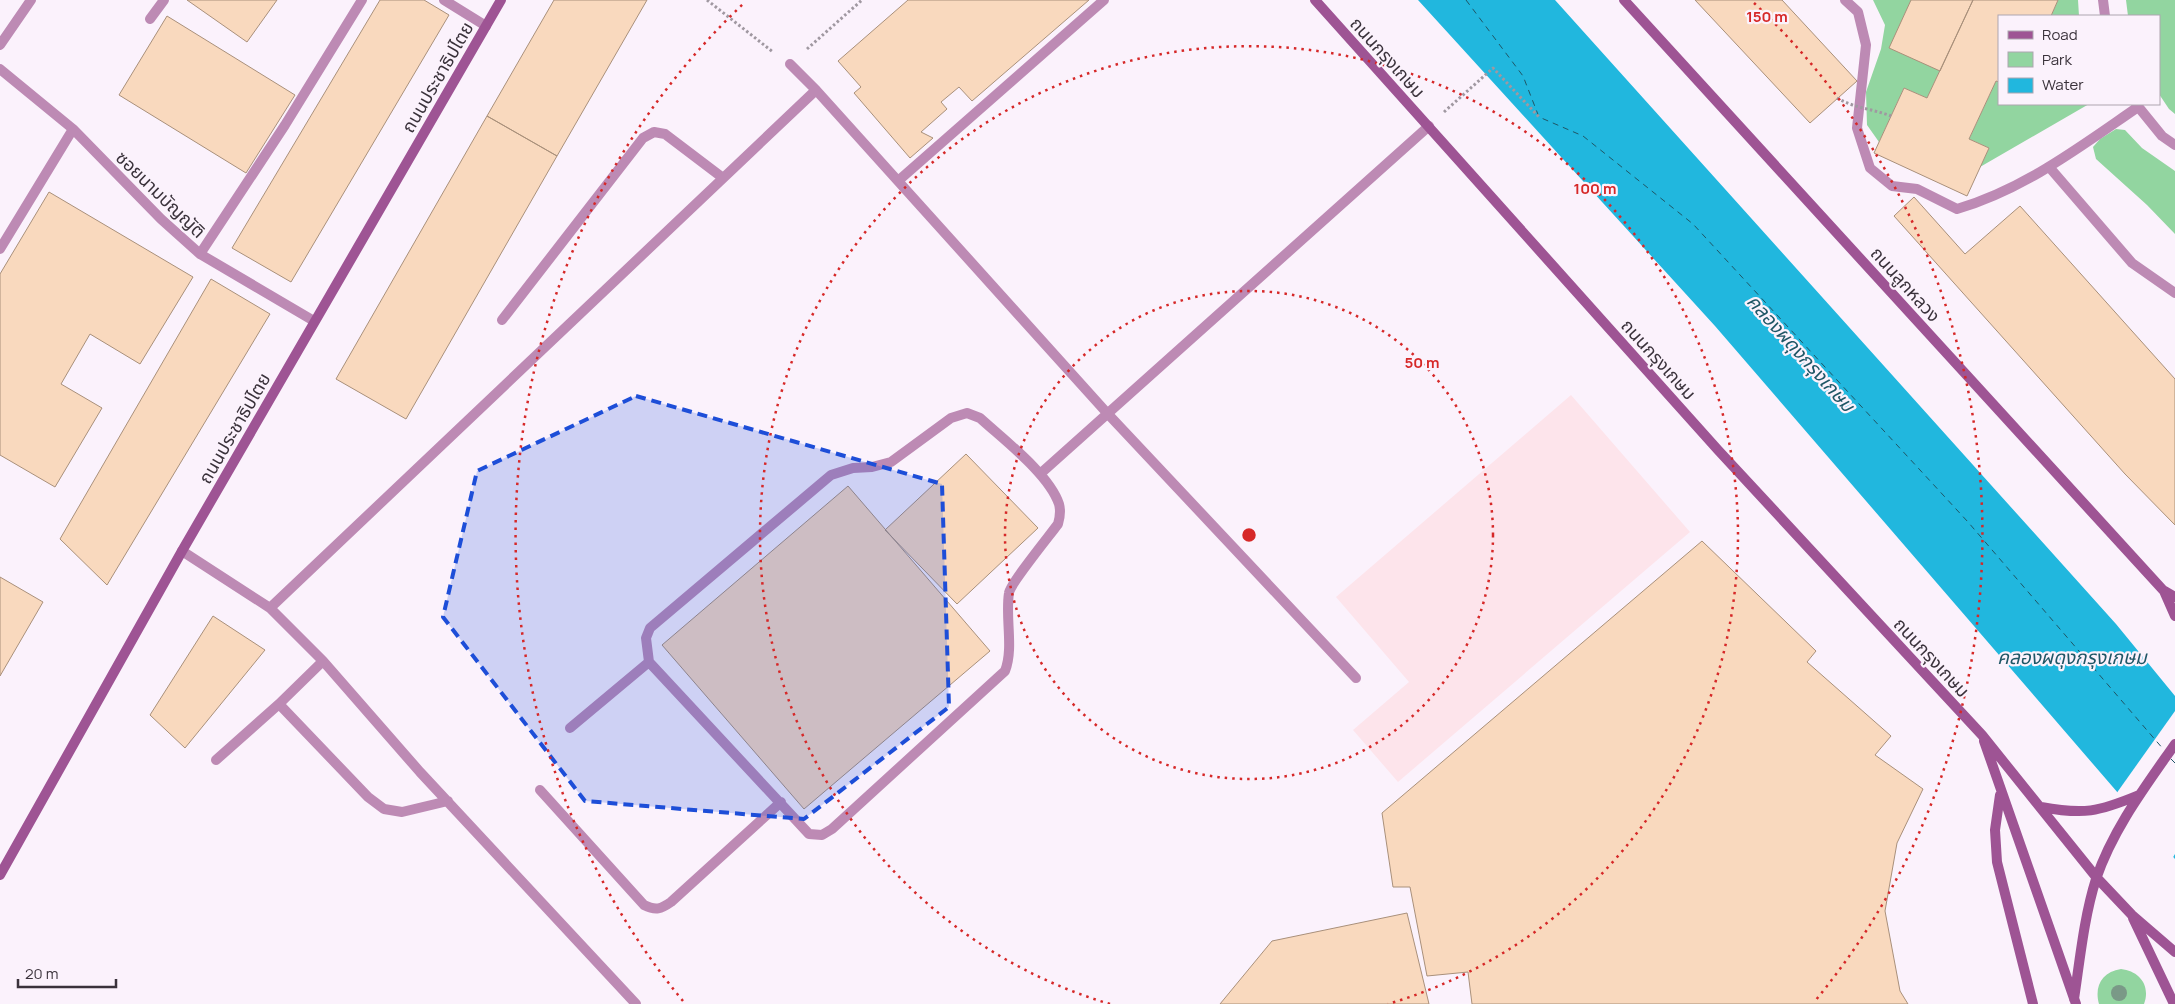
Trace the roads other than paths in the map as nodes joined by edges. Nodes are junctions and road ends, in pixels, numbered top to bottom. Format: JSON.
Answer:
{"nodes":[{"id":1,"x":31,"y":0,"type":"edge"},
{"id":2,"x":164,"y":0,"type":"edge"},
{"id":3,"x":362,"y":0,"type":"edge"},
{"id":4,"x":444,"y":0,"type":"edge"},
{"id":5,"x":501,"y":0,"type":"edge"},
{"id":6,"x":1104,"y":0,"type":"edge"},
{"id":7,"x":1315,"y":0,"type":"edge"},
{"id":8,"x":1624,"y":0,"type":"edge"},
{"id":9,"x":1845,"y":0,"type":"edge"},
{"id":10,"x":2104,"y":0,"type":"edge"},
{"id":11,"x":2105,"y":15,"type":"edge"},
{"id":12,"x":150,"y":19,"type":"dead end"},
{"id":13,"x":486,"y":26,"type":"junction"},
{"id":14,"x":0,"y":45,"type":"edge"},
{"id":15,"x":790,"y":64,"type":"road end"},
{"id":16,"x":0,"y":69,"type":"edge"},
{"id":17,"x":816,"y":90,"type":"junction"},
{"id":18,"x":2137,"y":105,"type":"edge"},
{"id":19,"x":1429,"y":126,"type":"junction"},
{"id":20,"x":73,"y":129,"type":"junction"},
{"id":21,"x":2175,"y":145,"type":"edge"},
{"id":22,"x":2050,"y":168,"type":"junction"},
{"id":23,"x":723,"y":178,"type":"junction"},
{"id":24,"x":898,"y":181,"type":"junction"},
{"id":25,"x":1,"y":244,"type":"edge"},
{"id":26,"x":200,"y":254,"type":"junction"},
{"id":27,"x":2175,"y":293,"type":"edge"},
{"id":28,"x":502,"y":320,"type":"dead end"},
{"id":29,"x":314,"y":321,"type":"junction"},
{"id":30,"x":1107,"y":413,"type":"junction"},
{"id":31,"x":1040,"y":474,"type":"junction"},
{"id":32,"x":182,"y":551,"type":"junction"},
{"id":33,"x":2163,"y":590,"type":"junction"},
{"id":34,"x":2175,"y":598,"type":"edge"},
{"id":35,"x":270,"y":608,"type":"junction"},
{"id":36,"x":2175,"y":616,"type":"edge"},
{"id":37,"x":323,"y":661,"type":"junction"},
{"id":38,"x":649,"y":662,"type":"junction"},
{"id":39,"x":1356,"y":678,"type":"dead end"},
{"id":40,"x":279,"y":704,"type":"junction"},
{"id":41,"x":570,"y":728,"type":"dead end"},
{"id":42,"x":1982,"y":735,"type":"junction"},
{"id":43,"x":2175,"y":744,"type":"edge"},
{"id":44,"x":216,"y":760,"type":"dead end"},
{"id":45,"x":540,"y":790,"type":"dead end"},
{"id":46,"x":2000,"y":792,"type":"junction"},
{"id":47,"x":2140,"y":795,"type":"junction"},
{"id":48,"x":448,"y":800,"type":"junction"},
{"id":49,"x":781,"y":802,"type":"junction"},
{"id":50,"x":2041,"y":807,"type":"junction"},
{"id":51,"x":0,"y":875,"type":"edge"},
{"id":52,"x":2097,"y":878,"type":"junction"},
{"id":53,"x":2132,"y":915,"type":"junction"},
{"id":54,"x":2175,"y":952,"type":"edge"},
{"id":55,"x":2074,"y":1003,"type":"edge"},
{"id":56,"x":636,"y":1004,"type":"edge"},
{"id":57,"x":2033,"y":1004,"type":"edge"},
{"id":58,"x":2174,"y":1004,"type":"edge"}],
"edges":[{"from":1,"to":14,"type":"street"},
{"from":2,"to":12,"type":"street"},
{"from":3,"to":26,"type":"street"},
{"from":4,"to":13,"type":"street"},
{"from":5,"to":13,"type":"main road","name":"ถนนประชาธิปไตย"},
{"from":6,"to":24,"type":"street"},
{"from":7,"to":19,"type":"main road","name":"ถนนกรุงเกษม"},
{"from":8,"to":33,"type":"main road","name":"ถนนลูกหลวง"},
{"from":9,"to":22,"type":"street"},
{"from":10,"to":11,"type":"street"},
{"from":13,"to":29,"type":"main road","name":"ถนนประชาธิปไตย"},
{"from":15,"to":17,"type":"street"},
{"from":16,"to":20,"type":"street","name":"ซอยนามบัญญัติ"},
{"from":17,"to":23,"type":"street"},
{"from":17,"to":24,"type":"street"},
{"from":18,"to":21,"type":"street"},
{"from":18,"to":22,"type":"street"},
{"from":19,"to":30,"type":"street"},
{"from":19,"to":42,"type":"main road","name":"ถนนกรุงเกษม"},
{"from":20,"to":25,"type":"street"},
{"from":20,"to":26,"type":"street","name":"ซอยนามบัญญัติ"},
{"from":22,"to":27,"type":"street"},
{"from":23,"to":28,"type":"street"},
{"from":23,"to":35,"type":"street"},
{"from":24,"to":30,"type":"street"},
{"from":26,"to":29,"type":"street","name":"ซอยนามบัญญัติ"},
{"from":29,"to":32,"type":"main road","name":"ถนนประชาธิปไตย"},
{"from":30,"to":31,"type":"street"},
{"from":30,"to":39,"type":"street"},
{"from":31,"to":38,"type":"street"},
{"from":31,"to":49,"type":"street"},
{"from":32,"to":35,"type":"street"},
{"from":32,"to":51,"type":"main road","name":"ถนนประชาธิปไตย"},
{"from":33,"to":34,"type":"main road","name":"ถนนลูกหลวง"},
{"from":33,"to":36,"type":"main road","name":"ถนนลูกหลวง"},
{"from":35,"to":37,"type":"street"},
{"from":37,"to":40,"type":"street"},
{"from":37,"to":48,"type":"street"},
{"from":38,"to":41,"type":"street"},
{"from":38,"to":49,"type":"street"},
{"from":40,"to":44,"type":"street"},
{"from":40,"to":48,"type":"street"},
{"from":42,"to":46,"type":"main road","name":"ถนนกรุงเกษม"},
{"from":42,"to":50,"type":"main road","name":"ถนนกรุงเกษม"},
{"from":43,"to":47,"type":"main road"},
{"from":45,"to":49,"type":"street"},
{"from":46,"to":55,"type":"main road","name":"ถนนกรุงเกษม"},
{"from":46,"to":57,"type":"main road"},
{"from":47,"to":50,"type":"main road"},
{"from":47,"to":52,"type":"main road"},
{"from":48,"to":56,"type":"street"},
{"from":50,"to":52,"type":"main road","name":"ถนนกรุงเกษม"},
{"from":52,"to":53,"type":"main road","name":"ถนนกรุงเกษม"},
{"from":52,"to":55,"type":"main road"},
{"from":53,"to":54,"type":"main road","name":"ถนนกรุงเกษม"},
{"from":53,"to":58,"type":"main road"}]}
